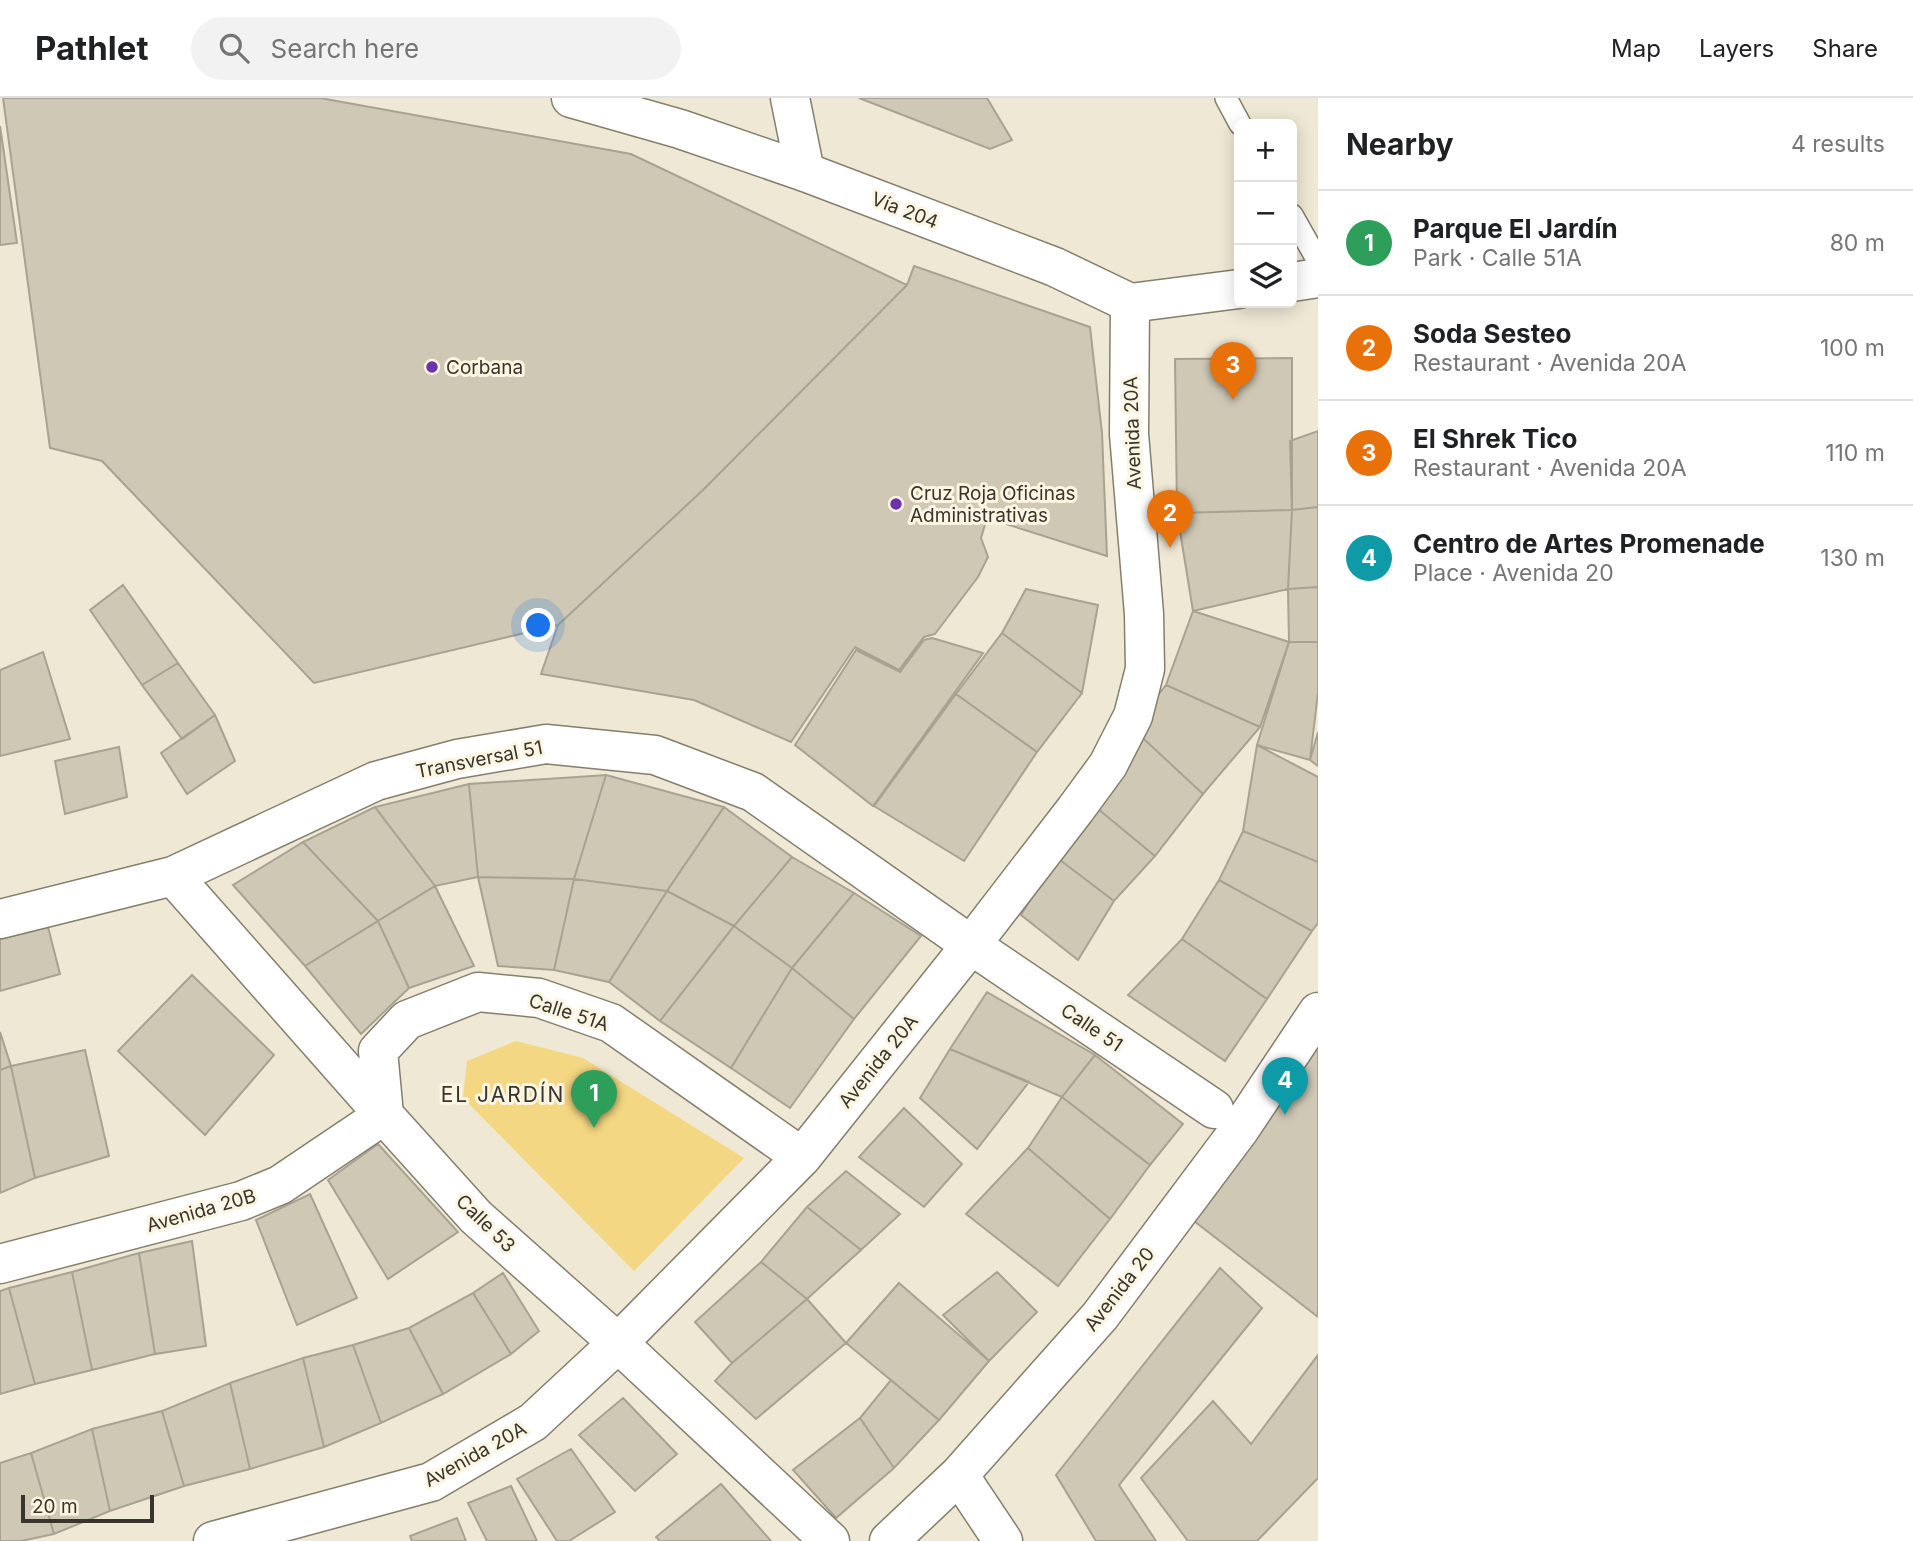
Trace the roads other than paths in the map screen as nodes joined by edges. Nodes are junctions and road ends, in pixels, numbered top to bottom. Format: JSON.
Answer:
{"nodes":[{"id":1,"x":571,"y":98,"type":"edge"},
{"id":2,"x":790,"y":98,"type":"edge"},
{"id":3,"x":1226,"y":98,"type":"edge"},
{"id":4,"x":1237,"y":119,"type":"edge"},
{"id":5,"x":805,"y":172,"type":"junction"},
{"id":6,"x":1297,"y":224,"type":"edge"},
{"id":7,"x":1318,"y":261,"type":"edge"},
{"id":8,"x":1318,"y":278,"type":"edge"},
{"id":9,"x":1297,"y":281,"type":"edge"},
{"id":10,"x":1234,"y":290,"type":"edge"},
{"id":11,"x":1130,"y":303,"type":"junction"},
{"id":12,"x":173,"y":876,"type":"junction"},
{"id":13,"x":0,"y":919,"type":"edge"},
{"id":14,"x":971,"y":945,"type":"junction"},
{"id":15,"x":1318,"y":1012,"type":"edge"},
{"id":16,"x":1214,"y":1109,"type":"dead end"},
{"id":17,"x":384,"y":1115,"type":"junction"},
{"id":18,"x":802,"y":1157,"type":"junction"},
{"id":19,"x":0,"y":1264,"type":"edge"},
{"id":20,"x":618,"y":1343,"type":"junction"},
{"id":21,"x":959,"y":1475,"type":"junction"},
{"id":22,"x":213,"y":1541,"type":"edge"},
{"id":23,"x":830,"y":1541,"type":"edge"},
{"id":24,"x":889,"y":1541,"type":"edge"},
{"id":25,"x":1003,"y":1541,"type":"edge"}],
"edges":[{"from":1,"to":5,"type":"street","name":"Vía 204"},
{"from":2,"to":5,"type":"street"},
{"from":3,"to":4,"type":"lane"},
{"from":5,"to":11,"type":"street","name":"Vía 204"},
{"from":6,"to":7,"type":"lane"},
{"from":8,"to":9,"type":"street"},
{"from":10,"to":11,"type":"street"},
{"from":11,"to":14,"type":"street","name":"Avenida 20A"},
{"from":12,"to":13,"type":"street","name":"Transversal 51"},
{"from":12,"to":14,"type":"street","name":"Transversal 51"},
{"from":12,"to":17,"type":"street","name":"Calle 53"},
{"from":14,"to":16,"type":"street","name":"Calle 51"},
{"from":14,"to":18,"type":"street","name":"Avenida 20A"},
{"from":15,"to":21,"type":"street","name":"Avenida 20"},
{"from":17,"to":18,"type":"street","name":"Calle 51A"},
{"from":17,"to":19,"type":"street","name":"Avenida 20B"},
{"from":17,"to":20,"type":"street","name":"Calle 53"},
{"from":18,"to":20,"type":"street","name":"Avenida 20A"},
{"from":20,"to":22,"type":"street","name":"Avenida 20A"},
{"from":20,"to":23,"type":"street","name":"Calle 53"},
{"from":21,"to":24,"type":"street","name":"Avenida 20"},
{"from":21,"to":25,"type":"street"}]}
